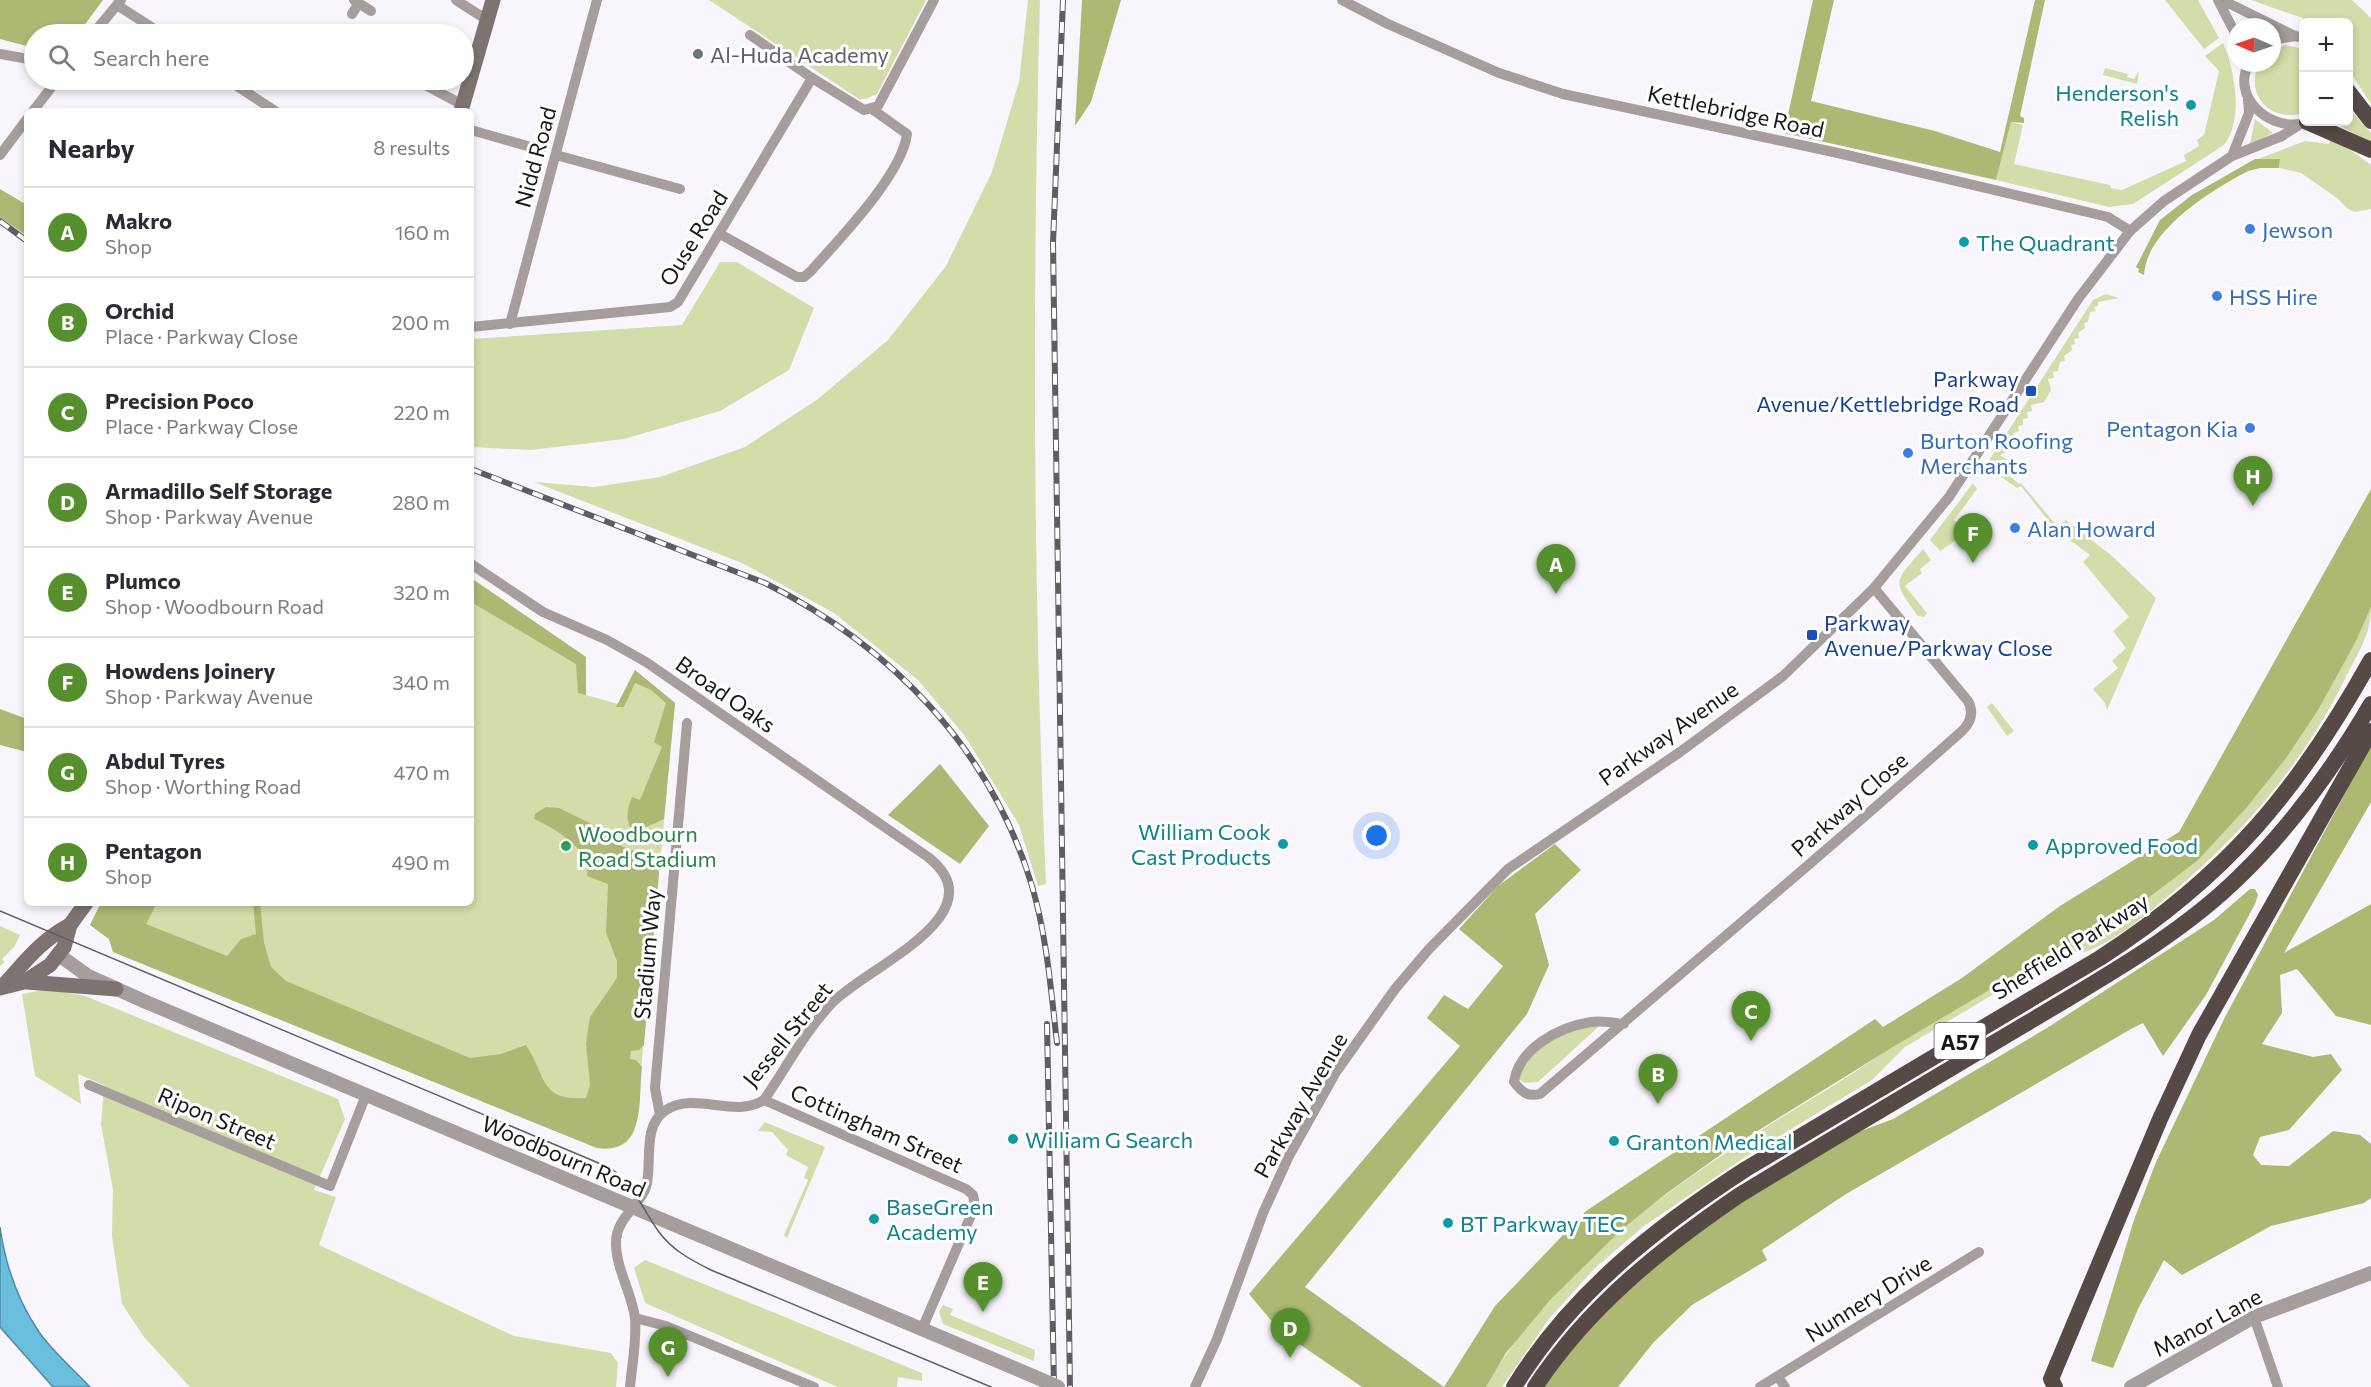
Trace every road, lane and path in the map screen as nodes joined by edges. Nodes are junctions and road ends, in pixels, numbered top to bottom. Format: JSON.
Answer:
{"nodes":[{"id":1,"x":456,"y":0,"type":"edge"},
{"id":2,"x":493,"y":0,"type":"edge"},
{"id":3,"x":597,"y":0,"type":"edge"},
{"id":4,"x":934,"y":0,"type":"edge"},
{"id":5,"x":1342,"y":0,"type":"edge"},
{"id":6,"x":2220,"y":0,"type":"edge"},
{"id":7,"x":119,"y":2,"type":"edge"},
{"id":8,"x":356,"y":2,"type":"edge"},
{"id":9,"x":371,"y":11,"type":"dead end"},
{"id":10,"x":352,"y":14,"type":"dead end"},
{"id":11,"x":2228,"y":18,"type":"edge"},
{"id":12,"x":488,"y":20,"type":"junction"},
{"id":13,"x":101,"y":24,"type":"edge"},
{"id":14,"x":149,"y":24,"type":"edge"},
{"id":15,"x":750,"y":35,"type":"dead end"},
{"id":16,"x":2299,"y":37,"type":"edge"},
{"id":17,"x":2281,"y":39,"type":"edge"},
{"id":18,"x":0,"y":54,"type":"edge"},
{"id":19,"x":24,"y":58,"type":"edge"},
{"id":20,"x":474,"y":67,"type":"edge"},
{"id":21,"x":2247,"y":72,"type":"edge"},
{"id":22,"x":812,"y":78,"type":"junction"},
{"id":23,"x":49,"y":90,"type":"edge"},
{"id":24,"x":243,"y":90,"type":"edge"},
{"id":25,"x":432,"y":90,"type":"edge"},
{"id":26,"x":467,"y":90,"type":"edge"},
{"id":27,"x":2353,"y":96,"type":"edge"},
{"id":28,"x":2248,"y":97,"type":"junction"},
{"id":29,"x":35,"y":108,"type":"edge"},
{"id":30,"x":270,"y":108,"type":"edge"},
{"id":31,"x":462,"y":108,"type":"edge"},
{"id":32,"x":872,"y":109,"type":"junction"},
{"id":33,"x":2371,"y":121,"type":"edge"},
{"id":34,"x":2299,"y":122,"type":"edge"},
{"id":35,"x":24,"y":123,"type":"edge"},
{"id":36,"x":2299,"y":126,"type":"edge"},
{"id":37,"x":2316,"y":126,"type":"edge"},
{"id":38,"x":474,"y":131,"type":"edge"},
{"id":39,"x":2347,"y":138,"type":"junction"},
{"id":40,"x":542,"y":150,"type":"dead end"},
{"id":41,"x":2371,"y":150,"type":"edge"},
{"id":42,"x":0,"y":155,"type":"edge"},
{"id":43,"x":556,"y":155,"type":"junction"},
{"id":44,"x":2232,"y":156,"type":"junction"},
{"id":45,"x":2371,"y":160,"type":"edge"},
{"id":46,"x":680,"y":189,"type":"dead end"},
{"id":47,"x":2130,"y":231,"type":"junction"},
{"id":48,"x":720,"y":234,"type":"junction"},
{"id":49,"x":510,"y":324,"type":"junction"},
{"id":50,"x":474,"y":327,"type":"edge"},
{"id":51,"x":474,"y":566,"type":"edge"},
{"id":52,"x":1874,"y":588,"type":"junction"},
{"id":53,"x":2371,"y":660,"type":"edge"},
{"id":54,"x":2371,"y":704,"type":"edge"},
{"id":55,"x":687,"y":723,"type":"dead end"},
{"id":56,"x":2371,"y":730,"type":"edge"},
{"id":57,"x":947,"y":875,"type":"joint"},
{"id":58,"x":84,"y":906,"type":"edge"},
{"id":59,"x":70,"y":925,"type":"junction"},
{"id":60,"x":53,"y":934,"type":"junction"},
{"id":61,"x":59,"y":955,"type":"junction"},
{"id":62,"x":19,"y":978,"type":"junction"},
{"id":63,"x":1,"y":987,"type":"edge"},
{"id":64,"x":116,"y":989,"type":"junction"},
{"id":65,"x":1624,"y":1024,"type":"junction"},
{"id":66,"x":89,"y":1085,"type":"dead end"},
{"id":67,"x":366,"y":1095,"type":"junction"},
{"id":68,"x":764,"y":1100,"type":"junction"},
{"id":69,"x":660,"y":1115,"type":"junction"},
{"id":70,"x":631,"y":1207,"type":"junction"},
{"id":71,"x":1979,"y":1252,"type":"dead end"},
{"id":72,"x":2371,"y":1273,"type":"edge"},
{"id":73,"x":2254,"y":1317,"type":"junction"},
{"id":74,"x":635,"y":1318,"type":"junction"},
{"id":75,"x":922,"y":1329,"type":"junction"},
{"id":76,"x":1778,"y":1377,"type":"junction"},
{"id":77,"x":2052,"y":1384,"type":"edge"},
{"id":78,"x":630,"y":1387,"type":"edge"},
{"id":79,"x":814,"y":1387,"type":"edge"},
{"id":80,"x":1058,"y":1387,"type":"edge"},
{"id":81,"x":1195,"y":1387,"type":"edge"},
{"id":82,"x":1514,"y":1387,"type":"edge"},
{"id":83,"x":1535,"y":1387,"type":"edge"},
{"id":84,"x":1760,"y":1387,"type":"edge"},
{"id":85,"x":1785,"y":1387,"type":"edge"},
{"id":86,"x":2131,"y":1387,"type":"edge"},
{"id":87,"x":2278,"y":1387,"type":"edge"}],
"edges":[{"from":1,"to":12,"type":"street"},
{"from":2,"to":12,"type":"main road"},
{"from":3,"to":43,"type":"street","name":"Nidd Road"},
{"from":4,"to":32,"type":"street"},
{"from":5,"to":47,"type":"street","name":"Kettlebridge Road"},
{"from":6,"to":11,"type":"street"},
{"from":6,"to":16,"type":"street"},
{"from":7,"to":13,"type":"street"},
{"from":7,"to":14,"type":"street"},
{"from":8,"to":9,"type":"street"},
{"from":8,"to":10,"type":"street"},
{"from":12,"to":20,"type":"main road"},
{"from":15,"to":22,"type":"street"},
{"from":16,"to":17,"type":"street"},
{"from":18,"to":19,"type":"street"},
{"from":21,"to":28,"type":"street"},
{"from":22,"to":32,"type":"street"},
{"from":22,"to":48,"type":"street","name":"Ouse Road"},
{"from":23,"to":29,"type":"street"},
{"from":24,"to":30,"type":"street"},
{"from":25,"to":31,"type":"street"},
{"from":26,"to":31,"type":"main road"},
{"from":27,"to":33,"type":"highway"},
{"from":28,"to":34,"type":"street"},
{"from":28,"to":44,"type":"street"},
{"from":32,"to":48,"type":"street"},
{"from":35,"to":42,"type":"street"},
{"from":36,"to":44,"type":"street","name":"Parkway Avenue"},
{"from":37,"to":39,"type":"highway"},
{"from":38,"to":40,"type":"street"},
{"from":39,"to":41,"type":"highway"},
{"from":39,"to":45,"type":"highway"},
{"from":43,"to":46,"type":"street"},
{"from":43,"to":49,"type":"street","name":"Nidd Road"},
{"from":44,"to":47,"type":"street","name":"Parkway Avenue"},
{"from":47,"to":52,"type":"street","name":"Parkway Avenue"},
{"from":48,"to":49,"type":"street","name":"Ouse Road"},
{"from":49,"to":50,"type":"street","name":"Ouse Road"},
{"from":51,"to":57,"type":"street","name":"Broad Oaks"},
{"from":52,"to":65,"type":"street","name":"Parkway Close"},
{"from":52,"to":81,"type":"street","name":"Parkway Avenue"},
{"from":53,"to":82,"type":"highway","name":"Sheffield Parkway","number":"A57"},
{"from":54,"to":83,"type":"highway","name":"Sheffield Parkway","number":"A57"},
{"from":55,"to":69,"type":"street","name":"Stadium Way"},
{"from":56,"to":77,"type":"highway"},
{"from":57,"to":68,"type":"street","name":"Jessell Street"},
{"from":58,"to":59,"type":"main road"},
{"from":59,"to":60,"type":"main road"},
{"from":59,"to":61,"type":"main road"},
{"from":60,"to":61,"type":"main road"},
{"from":60,"to":62,"type":"main road"},
{"from":61,"to":62,"type":"main road"},
{"from":61,"to":64,"type":"street","name":"Woodbourn Road"},
{"from":62,"to":63,"type":"main road"},
{"from":62,"to":64,"type":"main road"},
{"from":64,"to":67,"type":"street","name":"Woodbourn Road"},
{"from":65,"to":65,"type":"street","name":"Parkway Close"},
{"from":66,"to":67,"type":"street","name":"Ripon Street"},
{"from":67,"to":70,"type":"street","name":"Woodbourn Road"},
{"from":68,"to":69,"type":"street","name":"Jessell Street"},
{"from":68,"to":75,"type":"street","name":"Cottingham Street"},
{"from":69,"to":70,"type":"street"},
{"from":70,"to":74,"type":"street"},
{"from":70,"to":75,"type":"street","name":"Woodbourn Road"},
{"from":71,"to":76,"type":"street","name":"Nunnery Drive"},
{"from":72,"to":73,"type":"street","name":"Manor Lane"},
{"from":73,"to":86,"type":"street","name":"Manor Lane"},
{"from":73,"to":87,"type":"street"},
{"from":74,"to":78,"type":"street"},
{"from":74,"to":79,"type":"street"},
{"from":75,"to":80,"type":"street","name":"Woodbourn Road","bridge":true},
{"from":76,"to":84,"type":"street","name":"Nunnery Drive"},
{"from":76,"to":85,"type":"street"}]}
